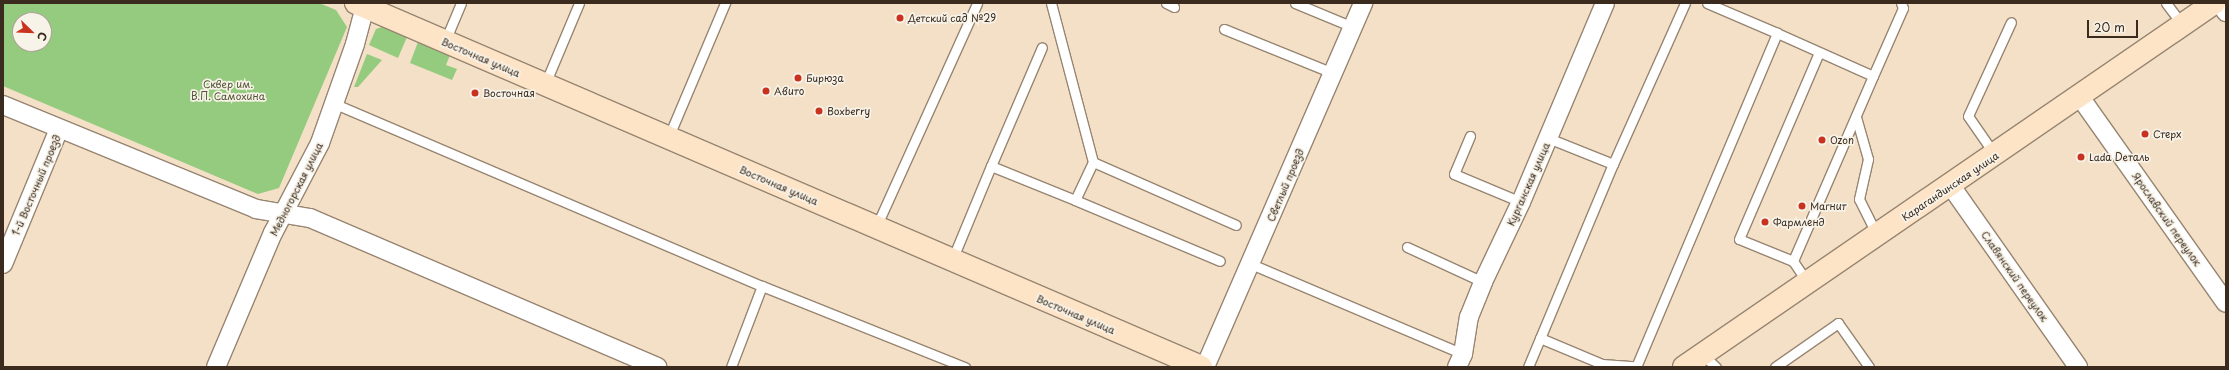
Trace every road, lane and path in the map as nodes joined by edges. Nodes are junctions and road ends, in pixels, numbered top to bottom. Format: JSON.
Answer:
{"nodes":[{"id":1,"x":461,"y":3,"type":"edge"},
{"id":2,"x":580,"y":3,"type":"edge"},
{"id":3,"x":726,"y":3,"type":"edge"},
{"id":4,"x":977,"y":3,"type":"edge"},
{"id":5,"x":1051,"y":3,"type":"edge"},
{"id":6,"x":1295,"y":3,"type":"edge"},
{"id":7,"x":1363,"y":3,"type":"edge"},
{"id":8,"x":1604,"y":3,"type":"edge"},
{"id":9,"x":1685,"y":3,"type":"edge"},
{"id":10,"x":1707,"y":3,"type":"edge"},
{"id":11,"x":1901,"y":3,"type":"edge"},
{"id":12,"x":2166,"y":3,"type":"edge"},
{"id":13,"x":2214,"y":3,"type":"edge"},
{"id":14,"x":2220,"y":3,"type":"edge"},
{"id":15,"x":362,"y":4,"type":"edge"},
{"id":16,"x":2226,"y":12,"type":"edge"},
{"id":17,"x":2011,"y":22,"type":"dead end"},
{"id":18,"x":2182,"y":24,"type":"junction"},
{"id":19,"x":1353,"y":27,"type":"junction"},
{"id":20,"x":1224,"y":28,"type":"dead end"},
{"id":21,"x":1777,"y":33,"type":"junction"},
{"id":22,"x":445,"y":41,"type":"junction"},
{"id":23,"x":1042,"y":47,"type":"dead end"},
{"id":24,"x":1818,"y":52,"type":"junction"},
{"id":25,"x":1333,"y":73,"type":"junction"},
{"id":26,"x":1873,"y":76,"type":"junction"},
{"id":27,"x":545,"y":84,"type":"junction"},
{"id":28,"x":2080,"y":97,"type":"junction"},
{"id":29,"x":335,"y":104,"type":"junction"},
{"id":30,"x":3,"y":105,"type":"edge"},
{"id":31,"x":1856,"y":117,"type":"junction"},
{"id":32,"x":59,"y":129,"type":"junction"},
{"id":33,"x":1470,"y":136,"type":"dead end"},
{"id":34,"x":668,"y":138,"type":"junction"},
{"id":35,"x":1548,"y":138,"type":"junction"},
{"id":36,"x":1995,"y":155,"type":"junction"},
{"id":37,"x":1093,"y":162,"type":"junction"},
{"id":38,"x":1613,"y":164,"type":"junction"},
{"id":39,"x":991,"y":166,"type":"junction"},
{"id":40,"x":1951,"y":186,"type":"junction"},
{"id":41,"x":1076,"y":200,"type":"junction"},
{"id":42,"x":1521,"y":202,"type":"junction"},
{"id":43,"x":283,"y":214,"type":"junction"},
{"id":44,"x":1236,"y":225,"type":"dead end"},
{"id":45,"x":876,"y":227,"type":"junction"},
{"id":46,"x":1878,"y":235,"type":"junction"},
{"id":47,"x":1407,"y":247,"type":"dead end"},
{"id":48,"x":951,"y":261,"type":"junction"},
{"id":49,"x":1220,"y":261,"type":"dead end"},
{"id":50,"x":1793,"y":261,"type":"junction"},
{"id":51,"x":3,"y":264,"type":"edge"},
{"id":52,"x":1251,"y":264,"type":"junction"},
{"id":53,"x":1483,"y":282,"type":"junction"},
{"id":54,"x":1807,"y":283,"type":"junction"},
{"id":55,"x":762,"y":286,"type":"junction"},
{"id":56,"x":2226,"y":303,"type":"edge"},
{"id":57,"x":1540,"y":338,"type":"junction"},
{"id":58,"x":1460,"y":361,"type":"edge"},
{"id":59,"x":1709,"y":361,"type":"edge"},
{"id":60,"x":1635,"y":366,"type":"edge"},
{"id":61,"x":216,"y":367,"type":"edge"},
{"id":62,"x":657,"y":367,"type":"edge"},
{"id":63,"x":731,"y":367,"type":"edge"},
{"id":64,"x":965,"y":367,"type":"edge"},
{"id":65,"x":1201,"y":367,"type":"edge"},
{"id":66,"x":1205,"y":367,"type":"edge"},
{"id":67,"x":1528,"y":367,"type":"edge"},
{"id":68,"x":1684,"y":367,"type":"edge"},
{"id":69,"x":1775,"y":367,"type":"edge"},
{"id":70,"x":1869,"y":367,"type":"edge"},
{"id":71,"x":2078,"y":367,"type":"edge"}],
"edges":[{"from":1,"to":22,"type":"lane"},
{"from":2,"to":27,"type":"lane"},
{"from":3,"to":34,"type":"lane"},
{"from":4,"to":45,"type":"lane"},
{"from":5,"to":37,"type":"lane"},
{"from":6,"to":19,"type":"lane"},
{"from":7,"to":19,"type":"street","name":"Светлый проезд"},
{"from":8,"to":35,"type":"street","name":"Курганская улица"},
{"from":9,"to":38,"type":"lane"},
{"from":10,"to":21,"type":"lane"},
{"from":11,"to":26,"type":"lane"},
{"from":12,"to":18,"type":"lane"},
{"from":13,"to":18,"type":"main road","name":"Карагандинская улица"},
{"from":14,"to":16,"type":"street"},
{"from":15,"to":22,"type":"main road","name":"Восточная улица"},
{"from":15,"to":29,"type":"street","name":"Медногорская улица"},
{"from":17,"to":36,"type":"lane"},
{"from":18,"to":28,"type":"main road","name":"Карагандинская улица"},
{"from":19,"to":25,"type":"street","name":"Светлый проезд"},
{"from":20,"to":25,"type":"lane"},
{"from":21,"to":24,"type":"lane"},
{"from":21,"to":60,"type":"lane"},
{"from":22,"to":27,"type":"main road","name":"Восточная улица"},
{"from":23,"to":39,"type":"lane"},
{"from":24,"to":26,"type":"lane"},
{"from":24,"to":50,"type":"lane"},
{"from":25,"to":52,"type":"street","name":"Светлый проезд"},
{"from":26,"to":31,"type":"lane"},
{"from":27,"to":34,"type":"main road","name":"Восточная улица"},
{"from":28,"to":36,"type":"main road","name":"Карагандинская улица"},
{"from":28,"to":56,"type":"street","name":"Ярославский переулок"},
{"from":29,"to":43,"type":"street","name":"Медногорская улица"},
{"from":29,"to":55,"type":"lane"},
{"from":30,"to":32,"type":"street"},
{"from":31,"to":46,"type":"lane"},
{"from":31,"to":50,"type":"lane"},
{"from":32,"to":43,"type":"street"},
{"from":32,"to":51,"type":"street","name":"1-й Восточный проезд"},
{"from":33,"to":42,"type":"lane"},
{"from":34,"to":45,"type":"main road","name":"Восточная улица"},
{"from":35,"to":38,"type":"lane"},
{"from":35,"to":42,"type":"street","name":"Курганская улица"},
{"from":36,"to":40,"type":"main road","name":"Карагандинская улица"},
{"from":37,"to":41,"type":"lane"},
{"from":37,"to":44,"type":"lane"},
{"from":38,"to":57,"type":"lane"},
{"from":39,"to":41,"type":"lane"},
{"from":39,"to":48,"type":"lane"},
{"from":40,"to":46,"type":"main road","name":"Карагандинская улица"},
{"from":40,"to":71,"type":"street","name":"Славянский переулок"},
{"from":41,"to":49,"type":"lane"},
{"from":42,"to":53,"type":"street","name":"Курганская улица"},
{"from":43,"to":61,"type":"street","name":"Медногорская улица"},
{"from":43,"to":62,"type":"street"},
{"from":45,"to":48,"type":"main road","name":"Восточная улица"},
{"from":46,"to":54,"type":"main road","name":"Карагандинская улица"},
{"from":47,"to":53,"type":"lane"},
{"from":48,"to":65,"type":"main road","name":"Восточная улица"},
{"from":50,"to":54,"type":"lane"},
{"from":52,"to":58,"type":"lane"},
{"from":52,"to":66,"type":"street","name":"Светлый проезд"},
{"from":53,"to":58,"type":"street","name":"Курганская улица"},
{"from":54,"to":59,"type":"main road","name":"Карагандинская улица"},
{"from":55,"to":63,"type":"lane"},
{"from":55,"to":64,"type":"lane"},
{"from":57,"to":60,"type":"lane"},
{"from":57,"to":67,"type":"lane"},
{"from":59,"to":68,"type":"main road","name":"Карагандинская улица"},
{"from":69,"to":70,"type":"lane"}]}
